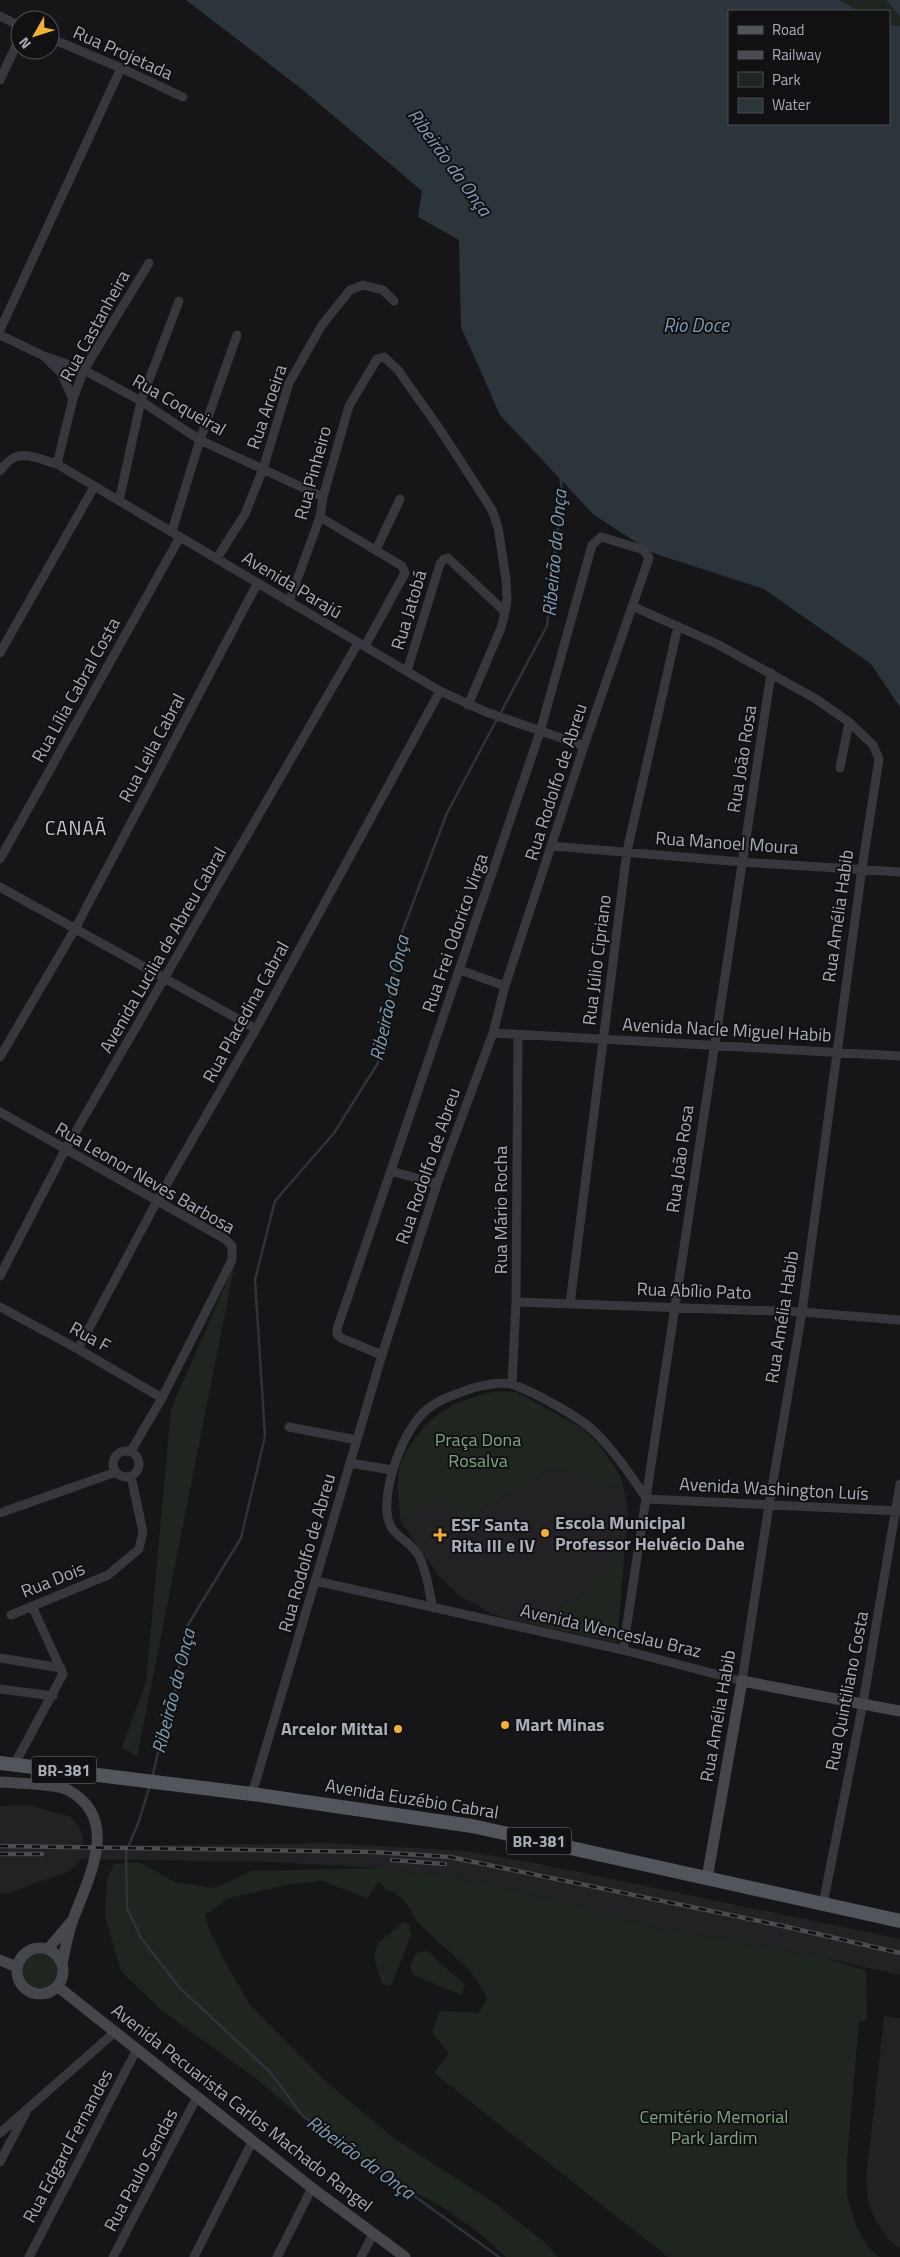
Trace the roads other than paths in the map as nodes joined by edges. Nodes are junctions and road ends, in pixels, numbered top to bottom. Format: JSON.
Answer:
{"nodes":[{"id":1,"x":60,"y":42,"type":"edge"},
{"id":2,"x":10,"y":58,"type":"edge"},
{"id":3,"x":121,"y":68,"type":"junction"},
{"id":4,"x":0,"y":80,"type":"edge"},
{"id":5,"x":183,"y":97,"type":"dead end"},
{"id":6,"x":149,"y":263,"type":"dead end"},
{"id":7,"x":179,"y":301,"type":"dead end"},
{"id":8,"x":394,"y":301,"type":"dead end"},
{"id":9,"x":0,"y":330,"type":"edge"},
{"id":10,"x":0,"y":335,"type":"edge"},
{"id":11,"x":237,"y":335,"type":"dead end"},
{"id":12,"x":44,"y":356,"type":"junction"},
{"id":13,"x":84,"y":370,"type":"junction"},
{"id":14,"x":73,"y":399,"type":"junction"},
{"id":15,"x":141,"y":401,"type":"junction"},
{"id":16,"x":200,"y":440,"type":"junction"},
{"id":17,"x":57,"y":464,"type":"junction"},
{"id":18,"x":263,"y":469,"type":"junction"},
{"id":19,"x":0,"y":470,"type":"edge"},
{"id":20,"x":94,"y":487,"type":"junction"},
{"id":21,"x":323,"y":498,"type":"junction"},
{"id":22,"x":400,"y":499,"type":"dead end"},
{"id":23,"x":119,"y":500,"type":"junction"},
{"id":24,"x":320,"y":517,"type":"junction"},
{"id":25,"x":176,"y":534,"type":"junction"},
{"id":26,"x":376,"y":550,"type":"junction"},
{"id":27,"x":648,"y":554,"type":"joint"},
{"id":28,"x":217,"y":558,"type":"junction"},
{"id":29,"x":257,"y":584,"type":"junction"},
{"id":30,"x":289,"y":602,"type":"junction"},
{"id":31,"x":632,"y":606,"type":"junction"},
{"id":32,"x":505,"y":612,"type":"junction"},
{"id":33,"x":678,"y":626,"type":"junction"},
{"id":34,"x":361,"y":645,"type":"junction"},
{"id":35,"x":0,"y":653,"type":"edge"},
{"id":36,"x":407,"y":671,"type":"junction"},
{"id":37,"x":771,"y":673,"type":"junction"},
{"id":38,"x":440,"y":691,"type":"junction"},
{"id":39,"x":468,"y":705,"type":"junction"},
{"id":40,"x":849,"y":722,"type":"junction"},
{"id":41,"x":540,"y":732,"type":"junction"},
{"id":42,"x":584,"y":746,"type":"junction"},
{"id":43,"x":840,"y":768,"type":"dead end"},
{"id":44,"x":552,"y":846,"type":"junction"},
{"id":45,"x":627,"y":851,"type":"junction"},
{"id":46,"x":0,"y":860,"type":"edge"},
{"id":47,"x":742,"y":862,"type":"junction"},
{"id":48,"x":862,"y":868,"type":"junction"},
{"id":49,"x":900,"y":872,"type":"edge"},
{"id":50,"x":0,"y":887,"type":"edge"},
{"id":51,"x":75,"y":929,"type":"junction"},
{"id":52,"x":460,"y":970,"type":"junction"},
{"id":53,"x":166,"y":978,"type":"junction"},
{"id":54,"x":505,"y":986,"type":"junction"},
{"id":55,"x":256,"y":1029,"type":"junction"},
{"id":56,"x":493,"y":1033,"type":"junction"},
{"id":57,"x":518,"y":1036,"type":"junction"},
{"id":58,"x":603,"y":1038,"type":"junction"},
{"id":59,"x":713,"y":1046,"type":"junction"},
{"id":60,"x":836,"y":1053,"type":"junction"},
{"id":61,"x":0,"y":1056,"type":"edge"},
{"id":62,"x":900,"y":1056,"type":"edge"},
{"id":63,"x":0,"y":1112,"type":"edge"},
{"id":64,"x":65,"y":1150,"type":"junction"},
{"id":65,"x":391,"y":1171,"type":"junction"},
{"id":66,"x":437,"y":1184,"type":"junction"},
{"id":67,"x":157,"y":1200,"type":"junction"},
{"id":68,"x":0,"y":1276,"type":"edge"},
{"id":69,"x":516,"y":1302,"type":"junction"},
{"id":70,"x":570,"y":1304,"type":"junction"},
{"id":71,"x":675,"y":1306,"type":"junction"},
{"id":72,"x":0,"y":1307,"type":"edge"},
{"id":73,"x":802,"y":1312,"type":"junction"},
{"id":74,"x":900,"y":1320,"type":"edge"},
{"id":75,"x":78,"y":1349,"type":"junction"},
{"id":76,"x":382,"y":1355,"type":"junction"},
{"id":77,"x":512,"y":1384,"type":"junction"},
{"id":78,"x":162,"y":1398,"type":"junction"},
{"id":79,"x":289,"y":1427,"type":"dead end"},
{"id":80,"x":356,"y":1440,"type":"junction"},
{"id":81,"x":131,"y":1451,"type":"junction"},
{"id":82,"x":350,"y":1463,"type":"junction"},
{"id":83,"x":392,"y":1470,"type":"junction"},
{"id":84,"x":116,"y":1472,"type":"junction"},
{"id":85,"x":131,"y":1476,"type":"junction"},
{"id":86,"x":900,"y":1484,"type":"edge"},
{"id":87,"x":647,"y":1499,"type":"junction"},
{"id":88,"x":769,"y":1505,"type":"junction"},
{"id":89,"x":898,"y":1511,"type":"edge"},
{"id":90,"x":0,"y":1513,"type":"edge"},
{"id":91,"x":316,"y":1581,"type":"junction"},
{"id":92,"x":32,"y":1606,"type":"junction"},
{"id":93,"x":433,"y":1608,"type":"junction"},
{"id":94,"x":10,"y":1615,"type":"dead end"},
{"id":95,"x":622,"y":1650,"type":"junction"},
{"id":96,"x":0,"y":1658,"type":"edge"},
{"id":97,"x":61,"y":1668,"type":"junction"},
{"id":98,"x":742,"y":1680,"type":"junction"},
{"id":99,"x":0,"y":1690,"type":"edge"},
{"id":100,"x":53,"y":1696,"type":"junction"},
{"id":101,"x":863,"y":1703,"type":"junction"},
{"id":102,"x":900,"y":1711,"type":"edge"},
{"id":103,"x":7,"y":1764,"type":"edge"},
{"id":104,"x":0,"y":1782,"type":"edge"},
{"id":105,"x":252,"y":1794,"type":"junction"},
{"id":106,"x":707,"y":1878,"type":"junction"},
{"id":107,"x":823,"y":1904,"type":"junction"},
{"id":108,"x":73,"y":1919,"type":"junction"},
{"id":109,"x":900,"y":1921,"type":"edge"},
{"id":110,"x":48,"y":1950,"type":"junction"},
{"id":111,"x":0,"y":1960,"type":"edge"},
{"id":112,"x":62,"y":1965,"type":"junction"},
{"id":113,"x":17,"y":1967,"type":"junction"},
{"id":114,"x":57,"y":1986,"type":"junction"},
{"id":115,"x":116,"y":2031,"type":"junction"},
{"id":116,"x":137,"y":2050,"type":"junction"},
{"id":117,"x":197,"y":2097,"type":"junction"},
{"id":118,"x":28,"y":2108,"type":"junction"},
{"id":119,"x":0,"y":2132,"type":"edge"},
{"id":120,"x":253,"y":2140,"type":"junction"},
{"id":121,"x":0,"y":2162,"type":"edge"},
{"id":122,"x":312,"y":2188,"type":"junction"},
{"id":123,"x":373,"y":2234,"type":"junction"},
{"id":124,"x":29,"y":2257,"type":"edge"},
{"id":125,"x":113,"y":2257,"type":"edge"},
{"id":126,"x":194,"y":2257,"type":"edge"},
{"id":127,"x":277,"y":2257,"type":"edge"},
{"id":128,"x":360,"y":2257,"type":"edge"},
{"id":129,"x":405,"y":2257,"type":"edge"}],
"edges":[{"from":1,"to":3,"type":"street","name":"Rua Projetada"},
{"from":2,"to":4,"type":"street"},
{"from":3,"to":5,"type":"street","name":"Rua Projetada"},
{"from":3,"to":9,"type":"street"},
{"from":6,"to":13,"type":"street","name":"Rua Castanheira"},
{"from":7,"to":15,"type":"street"},
{"from":8,"to":18,"type":"street","name":"Rua Aroeira"},
{"from":10,"to":12,"type":"street"},
{"from":11,"to":16,"type":"street","name":"Rua Lília Cabral Costa"},
{"from":12,"to":13,"type":"street","name":"Rua Coqueiral"},
{"from":12,"to":14,"type":"street"},
{"from":13,"to":14,"type":"street","name":"Rua Castanheira"},
{"from":13,"to":15,"type":"street","name":"Rua Coqueiral"},
{"from":14,"to":17,"type":"street","name":"Rua Castanheira"},
{"from":15,"to":16,"type":"street","name":"Rua Coqueiral"},
{"from":15,"to":23,"type":"street"},
{"from":16,"to":18,"type":"street","name":"Rua Coqueiral"},
{"from":16,"to":25,"type":"street","name":"Rua Lília Cabral Costa"},
{"from":17,"to":19,"type":"street","name":"Avenida Parajú"},
{"from":17,"to":20,"type":"street","name":"Avenida Parajú"},
{"from":18,"to":21,"type":"street","name":"Rua Coqueiral"},
{"from":18,"to":28,"type":"street","name":"Rua Aroeira"},
{"from":20,"to":23,"type":"street","name":"Avenida Parajú"},
{"from":20,"to":35,"type":"street"},
{"from":21,"to":24,"type":"street","name":"Rua Pinheiro"},
{"from":21,"to":32,"type":"street","name":"Rua Pinheiro"},
{"from":22,"to":26,"type":"street"},
{"from":23,"to":25,"type":"street","name":"Avenida Parajú"},
{"from":24,"to":26,"type":"street"},
{"from":24,"to":30,"type":"street","name":"Rua Pinheiro"},
{"from":25,"to":28,"type":"street","name":"Avenida Parajú"},
{"from":25,"to":46,"type":"street","name":"Rua Lília Cabral Costa"},
{"from":26,"to":34,"type":"street","name":"Avenida Lucilia de Abreu Cabral"},
{"from":27,"to":31,"type":"street","name":"Rua Rodolfo de Abreu"},
{"from":27,"to":41,"type":"street","name":"Rua Frei Odorico Virga"},
{"from":28,"to":29,"type":"street","name":"Avenida Parajú"},
{"from":29,"to":30,"type":"street","name":"Avenida Parajú"},
{"from":29,"to":51,"type":"street","name":"Rua Leila Cabral"},
{"from":30,"to":34,"type":"street","name":"Avenida Parajú"},
{"from":31,"to":33,"type":"street"},
{"from":31,"to":42,"type":"street","name":"Rua Rodolfo de Abreu"},
{"from":32,"to":36,"type":"street","name":"Rua Jatobá"},
{"from":32,"to":39,"type":"street"},
{"from":33,"to":37,"type":"street"},
{"from":33,"to":45,"type":"street","name":"Rua Júlio Cipriano"},
{"from":34,"to":36,"type":"street","name":"Avenida Parajú"},
{"from":34,"to":53,"type":"street","name":"Avenida Lucilia de Abreu Cabral"},
{"from":36,"to":38,"type":"street","name":"Avenida Parajú"},
{"from":37,"to":40,"type":"street"},
{"from":37,"to":47,"type":"street","name":"Rua João Rosa"},
{"from":38,"to":39,"type":"street","name":"Avenida Parajú"},
{"from":38,"to":55,"type":"street","name":"Rua Placedina Cabral"},
{"from":39,"to":41,"type":"street","name":"Avenida Parajú"},
{"from":40,"to":43,"type":"street"},
{"from":40,"to":48,"type":"street","name":"Rua Amélia Habib"},
{"from":41,"to":42,"type":"street","name":"Avenida Parajú"},
{"from":41,"to":52,"type":"street","name":"Rua Frei Odorico Virga"},
{"from":42,"to":44,"type":"street","name":"Rua Rodolfo de Abreu"},
{"from":44,"to":45,"type":"street","name":"Rua Manoel Moura"},
{"from":44,"to":54,"type":"street","name":"Rua Rodolfo de Abreu"},
{"from":45,"to":47,"type":"street","name":"Rua Manoel Moura"},
{"from":45,"to":58,"type":"street","name":"Rua Júlio Cipriano"},
{"from":47,"to":48,"type":"street","name":"Rua Manoel Moura"},
{"from":47,"to":59,"type":"street","name":"Rua João Rosa"},
{"from":48,"to":49,"type":"street","name":"Rua Manoel Moura"},
{"from":48,"to":60,"type":"street","name":"Rua Amélia Habib"},
{"from":50,"to":51,"type":"street"},
{"from":51,"to":53,"type":"street"},
{"from":51,"to":61,"type":"street","name":"Rua Leila Cabral"},
{"from":52,"to":54,"type":"street"},
{"from":52,"to":65,"type":"street","name":"Rua Frei Odorico Virga"},
{"from":53,"to":55,"type":"street"},
{"from":53,"to":64,"type":"street","name":"Avenida Lucilia de Abreu Cabral"},
{"from":54,"to":56,"type":"street","name":"Rua Rodolfo de Abreu"},
{"from":55,"to":67,"type":"street","name":"Rua Placedina Cabral"},
{"from":56,"to":57,"type":"street","name":"Avenida Nacle Miguel Habib"},
{"from":56,"to":66,"type":"street","name":"Rua Rodolfo de Abreu"},
{"from":57,"to":58,"type":"street","name":"Avenida Nacle Miguel Habib"},
{"from":57,"to":69,"type":"street","name":"Rua Mário Rocha"},
{"from":58,"to":59,"type":"street","name":"Avenida Nacle Miguel Habib"},
{"from":58,"to":70,"type":"street","name":"Rua Júlio Cipriano"},
{"from":59,"to":60,"type":"street","name":"Avenida Nacle Miguel Habib"},
{"from":59,"to":71,"type":"street","name":"Rua João Rosa"},
{"from":60,"to":62,"type":"street","name":"Avenida Nacle Miguel Habib"},
{"from":60,"to":73,"type":"street","name":"Rua Amélia Habib"},
{"from":63,"to":64,"type":"street","name":"Rua Leonor Neves Barbosa"},
{"from":64,"to":67,"type":"street","name":"Rua Leonor Neves Barbosa"},
{"from":64,"to":68,"type":"street","name":"Avenida Lucilia de Abreu Cabral"},
{"from":65,"to":66,"type":"street"},
{"from":65,"to":76,"type":"street","name":"Rua Frei Odorico Virga"},
{"from":66,"to":76,"type":"street","name":"Rua Rodolfo de Abreu"},
{"from":67,"to":75,"type":"street","name":"Rua Placedina Cabral"},
{"from":67,"to":78,"type":"street","name":"Rua Leonor Neves Barbosa"},
{"from":69,"to":70,"type":"street","name":"Rua Abílio Pato"},
{"from":69,"to":77,"type":"street","name":"Rua Mário Rocha"},
{"from":70,"to":71,"type":"street","name":"Rua Abílio Pato"},
{"from":71,"to":73,"type":"street","name":"Rua Abílio Pato"},
{"from":71,"to":87,"type":"street","name":"Rua João Rosa"},
{"from":72,"to":75,"type":"street","name":"Rua F"},
{"from":73,"to":74,"type":"street","name":"Rua Abílio Pato"},
{"from":73,"to":88,"type":"street","name":"Rua Amélia Habib"},
{"from":75,"to":78,"type":"street","name":"Rua F"},
{"from":76,"to":80,"type":"street","name":"Rua Rodolfo de Abreu"},
{"from":77,"to":83,"type":"street"},
{"from":77,"to":87,"type":"street"},
{"from":78,"to":81,"type":"street"},
{"from":79,"to":80,"type":"street"},
{"from":80,"to":82,"type":"street","name":"Rua Rodolfo de Abreu"},
{"from":81,"to":84,"type":"street"},
{"from":81,"to":85,"type":"street"},
{"from":82,"to":83,"type":"street"},
{"from":82,"to":91,"type":"street","name":"Rua Rodolfo de Abreu"},
{"from":83,"to":93,"type":"street"},
{"from":84,"to":85,"type":"street"},
{"from":84,"to":90,"type":"street"},
{"from":85,"to":92,"type":"street","name":"Rua Dois"},
{"from":86,"to":89,"type":"street","name":"Rua Quintiliano Costa"},
{"from":87,"to":88,"type":"street","name":"Avenida Washington Luís"},
{"from":87,"to":95,"type":"street","name":"Rua João Rosa"},
{"from":88,"to":89,"type":"street","name":"Avenida Washington Luís"},
{"from":88,"to":98,"type":"street","name":"Rua Amélia Habib"},
{"from":89,"to":101,"type":"street","name":"Rua Quintiliano Costa"},
{"from":91,"to":93,"type":"street","name":"Avenida Wenceslau Braz"},
{"from":91,"to":105,"type":"street","name":"Rua Rodolfo de Abreu"},
{"from":92,"to":94,"type":"street","name":"Rua Dois"},
{"from":92,"to":97,"type":"street"},
{"from":93,"to":95,"type":"street","name":"Avenida Wenceslau Braz"},
{"from":95,"to":98,"type":"street","name":"Avenida Wenceslau Braz"},
{"from":96,"to":97,"type":"street"},
{"from":97,"to":100,"type":"street"},
{"from":98,"to":101,"type":"street","name":"Avenida Wenceslau Braz"},
{"from":98,"to":106,"type":"street","name":"Rua Amélia Habib"},
{"from":99,"to":100,"type":"street"},
{"from":100,"to":103,"type":"street"},
{"from":101,"to":102,"type":"street","name":"Avenida Wenceslau Braz"},
{"from":101,"to":107,"type":"street","name":"Rua Quintiliano Costa"},
{"from":103,"to":105,"type":"main road","name":"Avenida Euzébio Cabral","number":"BR-381"},
{"from":104,"to":108,"type":"street"},
{"from":105,"to":106,"type":"main road","name":"Avenida Euzébio Cabral","number":"BR-381"},
{"from":106,"to":107,"type":"main road","name":"Avenida Euzébio Cabral","number":"BR-381"},
{"from":107,"to":109,"type":"main road","name":"Avenida Euzébio Cabral","number":"BR-381"},
{"from":108,"to":110,"type":"street"},
{"from":108,"to":112,"type":"street"},
{"from":110,"to":112,"type":"street"},
{"from":110,"to":113,"type":"street"},
{"from":111,"to":113,"type":"street"},
{"from":112,"to":114,"type":"street"},
{"from":113,"to":114,"type":"street"},
{"from":114,"to":115,"type":"street","name":"Avenida Pecuarista Carlos Machado Rangel"},
{"from":115,"to":116,"type":"street","name":"Avenida Pecuarista Carlos Machado Rangel"},
{"from":115,"to":118,"type":"street"},
{"from":116,"to":117,"type":"street","name":"Avenida Pecuarista Carlos Machado Rangel"},
{"from":116,"to":124,"type":"street","name":"Rua Edgard Fernandes"},
{"from":117,"to":120,"type":"street","name":"Avenida Pecuarista Carlos Machado Rangel"},
{"from":117,"to":125,"type":"street","name":"Rua Paulo Sendas"},
{"from":118,"to":119,"type":"street"},
{"from":118,"to":121,"type":"street"},
{"from":120,"to":122,"type":"street","name":"Avenida Pecuarista Carlos Machado Rangel"},
{"from":120,"to":126,"type":"street"},
{"from":122,"to":123,"type":"street","name":"Avenida Pecuarista Carlos Machado Rangel"},
{"from":122,"to":127,"type":"street"},
{"from":123,"to":128,"type":"street"},
{"from":123,"to":129,"type":"street","name":"Avenida Pecuarista Carlos Machado Rangel"}]}
